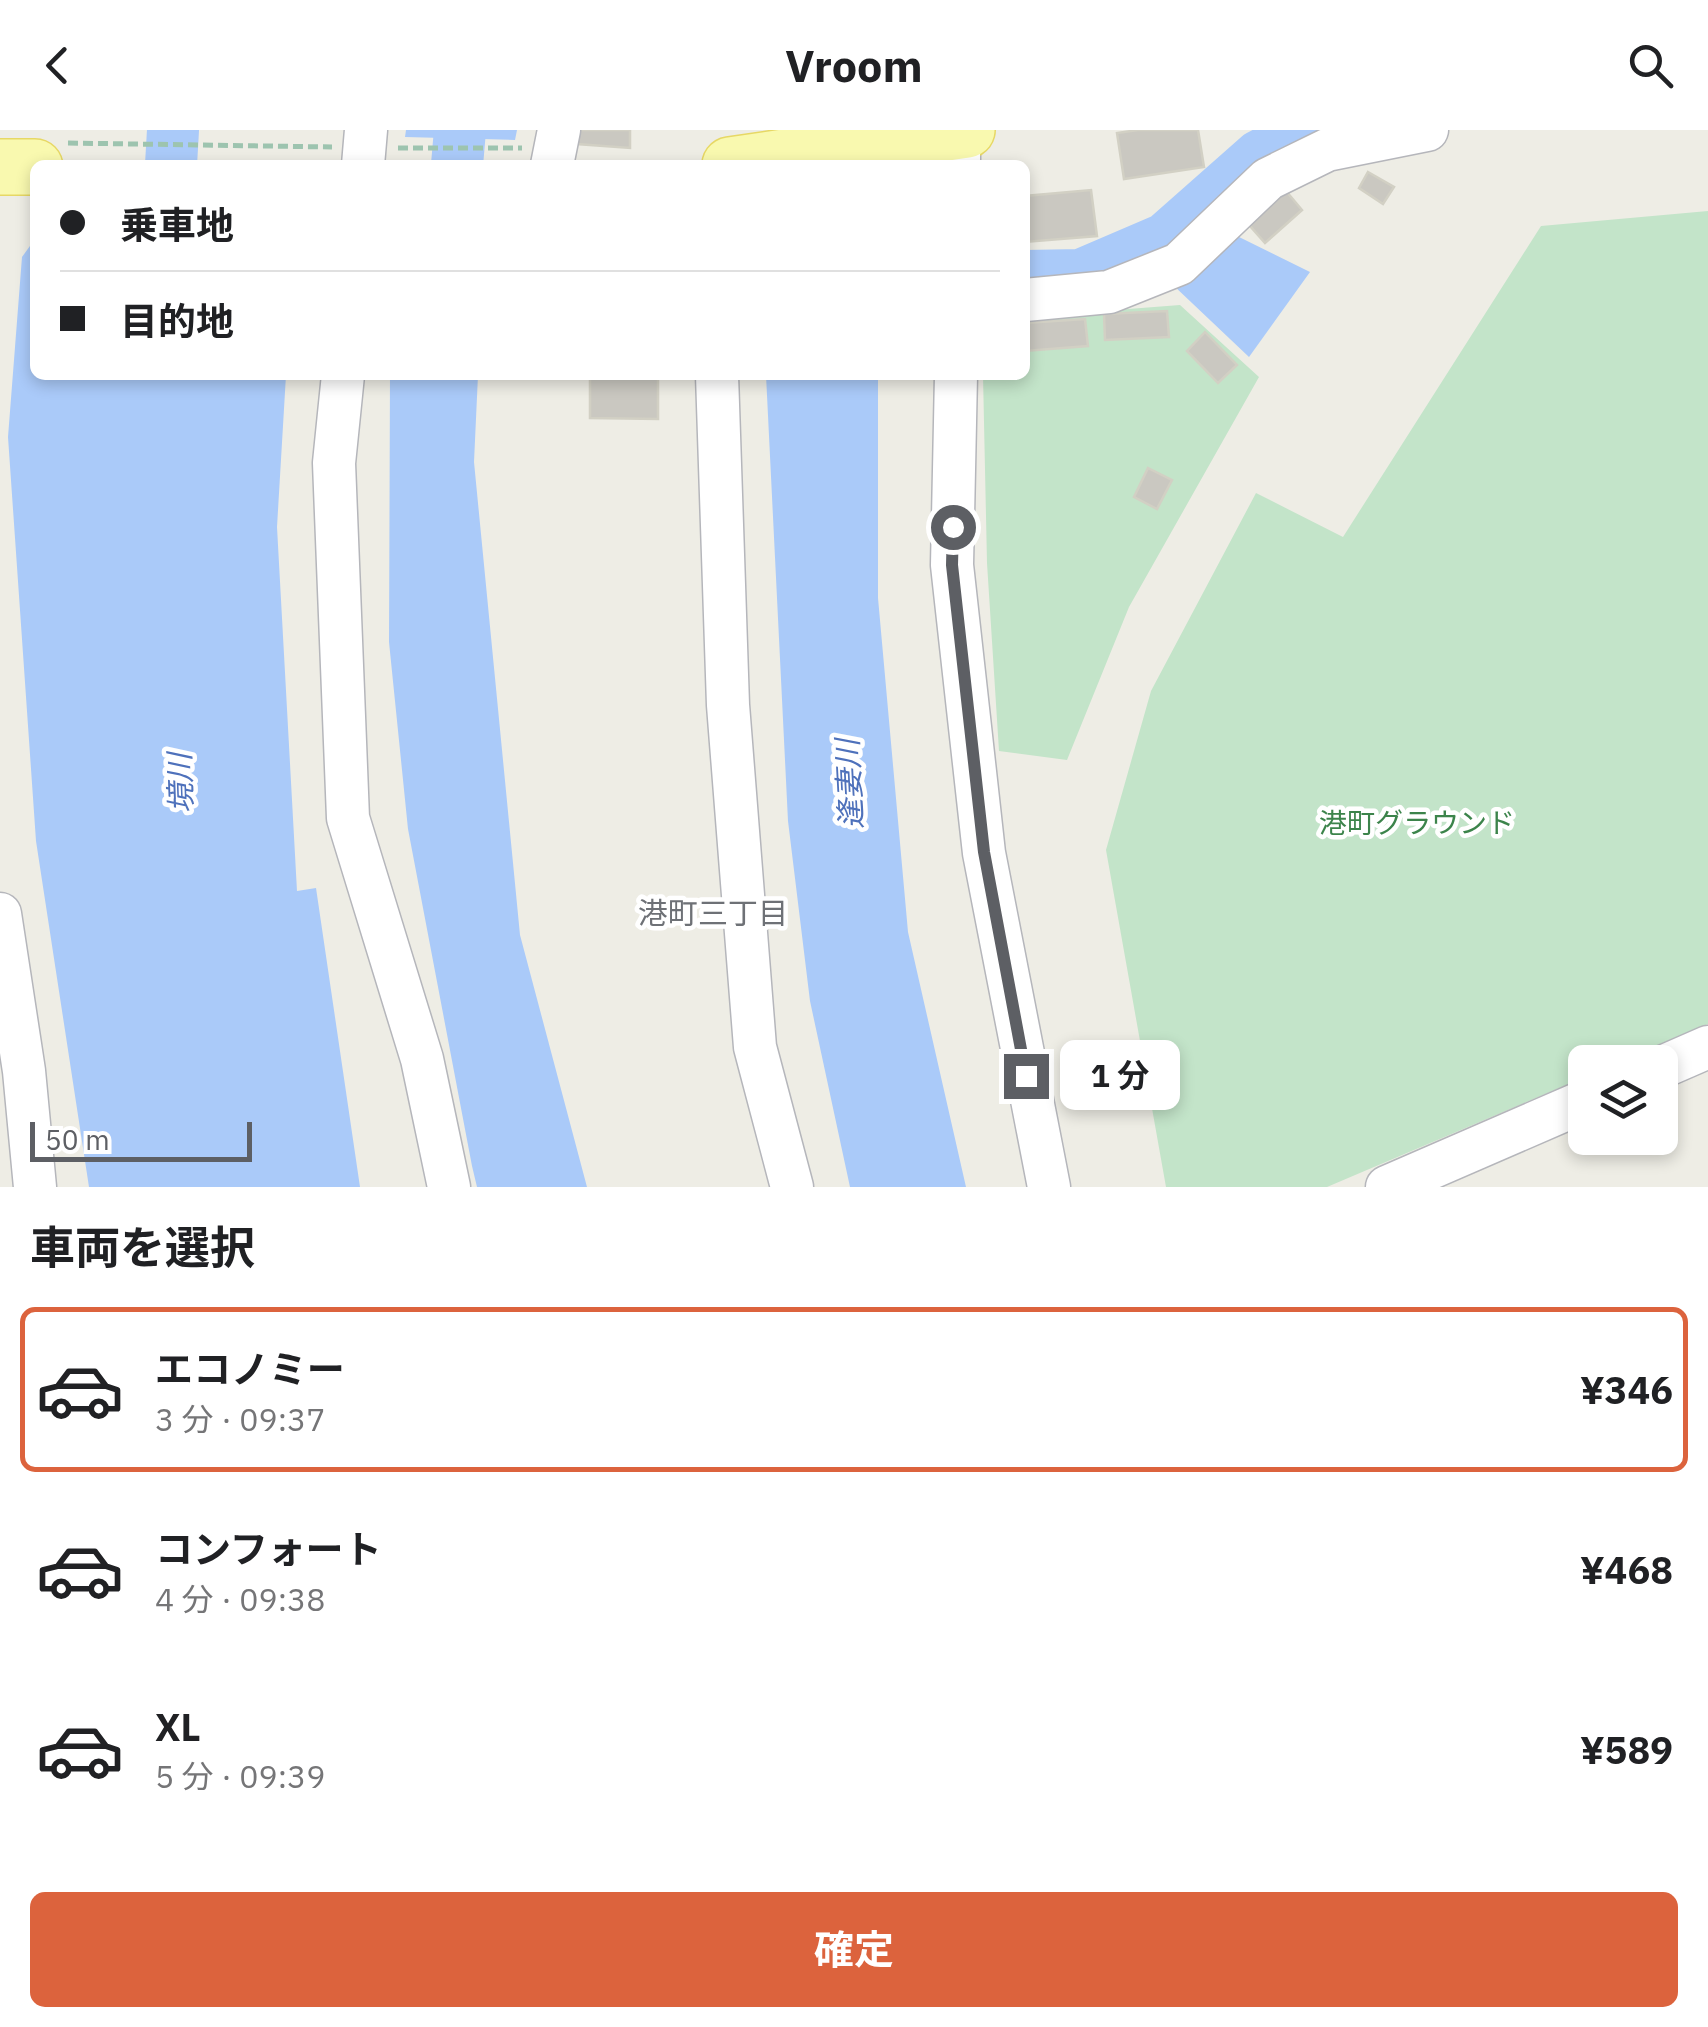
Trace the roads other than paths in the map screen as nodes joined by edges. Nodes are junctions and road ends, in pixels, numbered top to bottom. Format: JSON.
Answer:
{"nodes":[{"id":1,"x":1427,"y":130,"type":"edge"},
{"id":2,"x":961,"y":139,"type":"edge"},
{"id":3,"x":751,"y":152,"type":"edge"},
{"id":4,"x":47,"y":155,"type":"edge"},
{"id":5,"x":0,"y":167,"type":"edge"},
{"id":6,"x":1030,"y":300,"type":"edge"},
{"id":7,"x":342,"y":380,"type":"edge"},
{"id":8,"x":718,"y":380,"type":"edge"},
{"id":9,"x":956,"y":380,"type":"edge"},
{"id":10,"x":0,"y":914,"type":"edge"},
{"id":11,"x":1708,"y":1047,"type":"edge"},
{"id":12,"x":1678,"y":1060,"type":"edge"},
{"id":13,"x":1568,"y":1108,"type":"edge"},
{"id":14,"x":35,"y":1187,"type":"edge"},
{"id":15,"x":449,"y":1187,"type":"edge"},
{"id":16,"x":792,"y":1187,"type":"edge"},
{"id":17,"x":1049,"y":1187,"type":"edge"},
{"id":18,"x":1387,"y":1187,"type":"edge"}],
"edges":[{"from":1,"to":6,"type":"street"},
{"from":2,"to":3,"type":"main road"},
{"from":4,"to":5,"type":"main road"},
{"from":7,"to":15,"type":"street"},
{"from":8,"to":16,"type":"street"},
{"from":9,"to":17,"type":"street"},
{"from":10,"to":14,"type":"street"},
{"from":11,"to":12,"type":"street"},
{"from":13,"to":18,"type":"street"}]}
